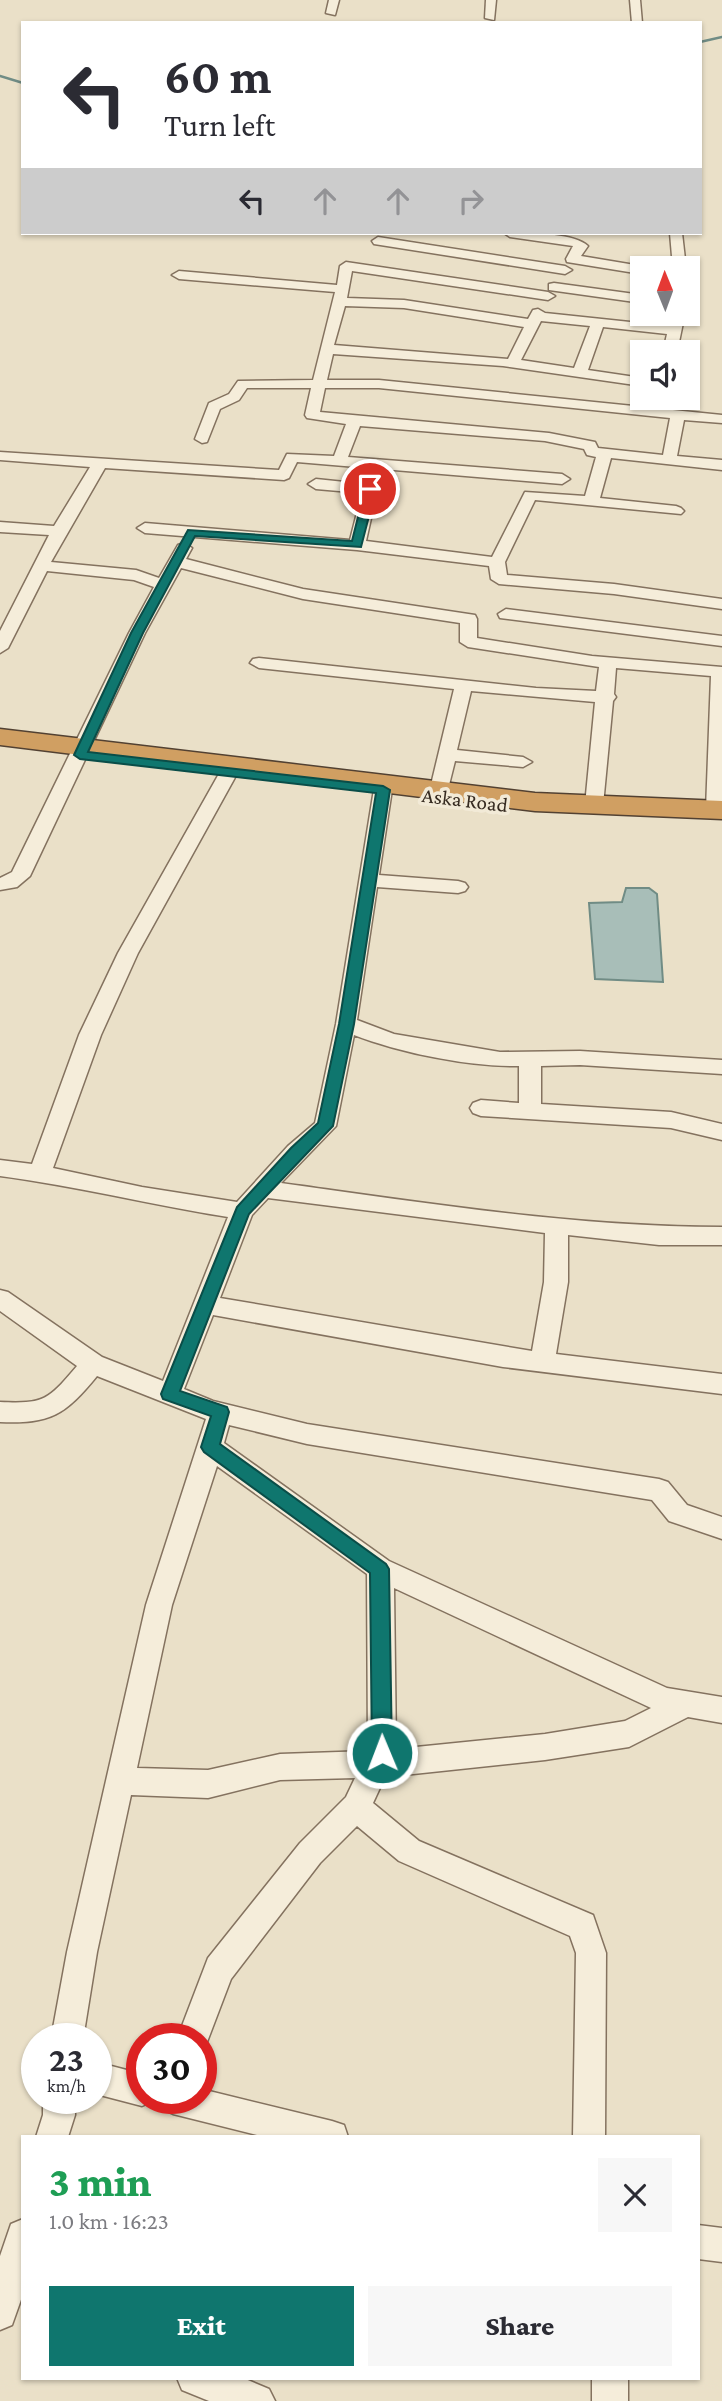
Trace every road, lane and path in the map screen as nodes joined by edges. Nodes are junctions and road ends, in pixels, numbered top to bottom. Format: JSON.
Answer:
{"nodes":[{"id":1,"x":334,"y":0,"type":"edge"},
{"id":2,"x":491,"y":0,"type":"edge"},
{"id":3,"x":635,"y":0,"type":"edge"},
{"id":4,"x":331,"y":13,"type":"dead end"},
{"id":5,"x":490,"y":18,"type":"dead end"},
{"id":6,"x":637,"y":21,"type":"edge"},
{"id":7,"x":523,"y":235,"type":"edge"},
{"id":8,"x":676,"y":235,"type":"edge"},
{"id":9,"x":378,"y":241,"type":"dead end"},
{"id":10,"x":679,"y":256,"type":"edge"},
{"id":11,"x":568,"y":265,"type":"junction"},
{"id":12,"x":630,"y":269,"type":"edge"},
{"id":13,"x":179,"y":275,"type":"dead end"},
{"id":14,"x":551,"y":291,"type":"junction"},
{"id":15,"x":341,"y":295,"type":"junction"},
{"id":16,"x":630,"y":298,"type":"edge"},
{"id":17,"x":533,"y":320,"type":"junction"},
{"id":18,"x":598,"y":324,"type":"junction"},
{"id":19,"x":674,"y":326,"type":"edge"},
{"id":20,"x":673,"y":331,"type":"junction"},
{"id":21,"x":672,"y":340,"type":"edge"},
{"id":22,"x":327,"y":349,"type":"junction"},
{"id":23,"x":513,"y":363,"type":"junction"},
{"id":24,"x":580,"y":372,"type":"junction"},
{"id":25,"x":630,"y":381,"type":"edge"},
{"id":26,"x":319,"y":384,"type":"junction"},
{"id":27,"x":461,"y":394,"type":"junction"},
{"id":28,"x":659,"y":410,"type":"edge"},
{"id":29,"x":658,"y":413,"type":"junction"},
{"id":30,"x":678,"y":415,"type":"junction"},
{"id":31,"x":722,"y":419,"type":"edge"},
{"id":32,"x":355,"y":422,"type":"junction"},
{"id":33,"x":202,"y":439,"type":"dead end"},
{"id":34,"x":605,"y":453,"type":"junction"},
{"id":35,"x":0,"y":456,"type":"edge"},
{"id":36,"x":669,"y":460,"type":"junction"},
{"id":37,"x":339,"y":461,"type":"junction"},
{"id":38,"x":100,"y":463,"type":"junction"},
{"id":39,"x":376,"y":464,"type":"junction"},
{"id":40,"x":722,"y":465,"type":"edge"},
{"id":41,"x":562,"y":478,"type":"dead end"},
{"id":42,"x":316,"y":484,"type":"dead end"},
{"id":43,"x":370,"y":489,"type":"junction"},
{"id":44,"x":592,"y":501,"type":"junction"},
{"id":45,"x":676,"y":511,"type":"dead end"},
{"id":46,"x":0,"y":527,"type":"edge"},
{"id":47,"x":145,"y":528,"type":"dead end"},
{"id":48,"x":59,"y":531,"type":"junction"},
{"id":49,"x":192,"y":532,"type":"junction"},
{"id":50,"x":357,"y":545,"type":"junction"},
{"id":51,"x":177,"y":562,"type":"junction"},
{"id":52,"x":497,"y":562,"type":"junction"},
{"id":53,"x":40,"y":566,"type":"junction"},
{"id":54,"x":165,"y":585,"type":"junction"},
{"id":55,"x":722,"y":604,"type":"edge"},
{"id":56,"x":506,"y":614,"type":"dead end"},
{"id":57,"x":722,"y":642,"type":"edge"},
{"id":58,"x":0,"y":648,"type":"edge"},
{"id":59,"x":608,"y":662,"type":"junction"},
{"id":60,"x":259,"y":663,"type":"dead end"},
{"id":61,"x":721,"y":672,"type":"edge"},
{"id":62,"x":464,"y":685,"type":"junction"},
{"id":63,"x":607,"y":697,"type":"junction"},
{"id":64,"x":0,"y":737,"type":"edge"},
{"id":65,"x":0,"y":746,"type":"edge"},
{"id":66,"x":82,"y":751,"type":"junction"},
{"id":67,"x":448,"y":755,"type":"junction"},
{"id":68,"x":523,"y":762,"type":"dead end"},
{"id":69,"x":229,"y":772,"type":"junction"},
{"id":70,"x":384,"y":787,"type":"junction"},
{"id":71,"x":439,"y":789,"type":"junction"},
{"id":72,"x":594,"y":805,"type":"junction"},
{"id":73,"x":720,"y":812,"type":"edge"},
{"id":74,"x":368,"y":880,"type":"junction"},
{"id":75,"x":0,"y":884,"type":"edge"},
{"id":76,"x":458,"y":887,"type":"dead end"},
{"id":77,"x":346,"y":1024,"type":"junction"},
{"id":78,"x":530,"y":1059,"type":"junction"},
{"id":79,"x":722,"y":1067,"type":"edge"},
{"id":80,"x":481,"y":1108,"type":"dead end"},
{"id":81,"x":530,"y":1112,"type":"junction"},
{"id":82,"x":722,"y":1132,"type":"edge"},
{"id":83,"x":0,"y":1168,"type":"edge"},
{"id":84,"x":40,"y":1173,"type":"junction"},
{"id":85,"x":265,"y":1189,"type":"junction"},
{"id":86,"x":243,"y":1211,"type":"junction"},
{"id":87,"x":557,"y":1225,"type":"junction"},
{"id":88,"x":722,"y":1236,"type":"edge"},
{"id":89,"x":0,"y":1299,"type":"edge"},
{"id":90,"x":206,"y":1305,"type":"junction"},
{"id":91,"x":542,"y":1362,"type":"junction"},
{"id":92,"x":93,"y":1364,"type":"junction"},
{"id":93,"x":722,"y":1384,"type":"edge"},
{"id":94,"x":170,"y":1394,"type":"junction"},
{"id":95,"x":0,"y":1412,"type":"edge"},
{"id":96,"x":221,"y":1412,"type":"junction"},
{"id":97,"x":210,"y":1447,"type":"junction"},
{"id":98,"x":722,"y":1528,"type":"edge"},
{"id":99,"x":380,"y":1569,"type":"junction"},
{"id":100,"x":684,"y":1705,"type":"junction"},
{"id":101,"x":722,"y":1710,"type":"edge"},
{"id":102,"x":377,"y":1764,"type":"junction"},
{"id":103,"x":120,"y":1781,"type":"junction"},
{"id":104,"x":356,"y":1807,"type":"junction"},
{"id":105,"x":69,"y":2023,"type":"edge"},
{"id":106,"x":198,"y":2023,"type":"edge"},
{"id":107,"x":217,"y":2109,"type":"edge"},
{"id":108,"x":59,"y":2114,"type":"edge"},
{"id":109,"x":53,"y":2135,"type":"edge"},
{"id":110,"x":324,"y":2135,"type":"edge"},
{"id":111,"x":589,"y":2135,"type":"edge"},
{"id":112,"x":700,"y":2242,"type":"edge"},
{"id":113,"x":21,"y":2243,"type":"edge"},
{"id":114,"x":722,"y":2245,"type":"edge"},
{"id":115,"x":12,"y":2272,"type":"edge"},
{"id":116,"x":0,"y":2313,"type":"edge"},
{"id":117,"x":199,"y":2380,"type":"edge"},
{"id":118,"x":610,"y":2380,"type":"edge"},
{"id":119,"x":257,"y":2401,"type":"edge"},
{"id":120,"x":610,"y":2401,"type":"edge"}],
"edges":[{"from":1,"to":4,"type":"street"},
{"from":2,"to":5,"type":"street"},
{"from":3,"to":6,"type":"street"},
{"from":7,"to":11,"type":"street"},
{"from":8,"to":10,"type":"street"},
{"from":9,"to":11,"type":"street"},
{"from":11,"to":12,"type":"street"},
{"from":11,"to":14,"type":"street"},
{"from":13,"to":15,"type":"street"},
{"from":14,"to":15,"type":"street"},
{"from":14,"to":16,"type":"street"},
{"from":14,"to":17,"type":"street"},
{"from":15,"to":17,"type":"street"},
{"from":15,"to":22,"type":"street"},
{"from":17,"to":18,"type":"street"},
{"from":17,"to":23,"type":"street"},
{"from":18,"to":20,"type":"street"},
{"from":18,"to":24,"type":"street"},
{"from":19,"to":20,"type":"street"},
{"from":20,"to":21,"type":"street"},
{"from":22,"to":26,"type":"street"},
{"from":22,"to":27,"type":"street"},
{"from":23,"to":24,"type":"street"},
{"from":23,"to":27,"type":"street"},
{"from":24,"to":25,"type":"street"},
{"from":26,"to":27,"type":"street"},
{"from":26,"to":32,"type":"street"},
{"from":26,"to":33,"type":"street"},
{"from":27,"to":29,"type":"street"},
{"from":27,"to":32,"type":"street"},
{"from":27,"to":34,"type":"street"},
{"from":28,"to":29,"type":"street"},
{"from":29,"to":30,"type":"street"},
{"from":30,"to":31,"type":"street"},
{"from":30,"to":36,"type":"street"},
{"from":32,"to":37,"type":"street"},
{"from":34,"to":36,"type":"street"},
{"from":34,"to":44,"type":"street"},
{"from":35,"to":38,"type":"street"},
{"from":36,"to":40,"type":"street"},
{"from":37,"to":38,"type":"street"},
{"from":37,"to":39,"type":"street"},
{"from":38,"to":48,"type":"street"},
{"from":39,"to":41,"type":"street"},
{"from":39,"to":43,"type":"street"},
{"from":42,"to":43,"type":"street"},
{"from":43,"to":50,"type":"street"},
{"from":44,"to":45,"type":"street"},
{"from":44,"to":52,"type":"street"},
{"from":46,"to":48,"type":"street"},
{"from":47,"to":49,"type":"street"},
{"from":48,"to":53,"type":"street"},
{"from":49,"to":50,"type":"street"},
{"from":49,"to":51,"type":"street"},
{"from":50,"to":52,"type":"street"},
{"from":51,"to":54,"type":"street"},
{"from":51,"to":59,"type":"street"},
{"from":52,"to":55,"type":"street"},
{"from":53,"to":54,"type":"street"},
{"from":53,"to":58,"type":"street"},
{"from":54,"to":66,"type":"street"},
{"from":56,"to":57,"type":"street"},
{"from":59,"to":61,"type":"street"},
{"from":59,"to":63,"type":"street"},
{"from":60,"to":62,"type":"street"},
{"from":61,"to":73,"type":"street"},
{"from":62,"to":63,"type":"street"},
{"from":62,"to":67,"type":"street"},
{"from":63,"to":72,"type":"street"},
{"from":64,"to":66,"type":"highway"},
{"from":65,"to":66,"type":"highway","name":"Aska Road"},
{"from":66,"to":69,"type":"highway","name":"Aska Road"},
{"from":66,"to":70,"type":"highway"},
{"from":66,"to":75,"type":"street"},
{"from":67,"to":68,"type":"street"},
{"from":67,"to":71,"type":"street"},
{"from":69,"to":70,"type":"highway","name":"Aska Road"},
{"from":69,"to":84,"type":"street"},
{"from":70,"to":71,"type":"highway"},
{"from":70,"to":73,"type":"highway","name":"Aska Road"},
{"from":70,"to":74,"type":"street"},
{"from":71,"to":72,"type":"highway"},
{"from":72,"to":73,"type":"highway"},
{"from":74,"to":76,"type":"street"},
{"from":74,"to":77,"type":"street"},
{"from":77,"to":78,"type":"street"},
{"from":77,"to":85,"type":"street"},
{"from":78,"to":79,"type":"street"},
{"from":78,"to":81,"type":"street"},
{"from":80,"to":81,"type":"street"},
{"from":81,"to":82,"type":"street"},
{"from":83,"to":84,"type":"street"},
{"from":84,"to":86,"type":"street"},
{"from":85,"to":86,"type":"street"},
{"from":85,"to":87,"type":"street"},
{"from":86,"to":90,"type":"street"},
{"from":87,"to":88,"type":"street"},
{"from":87,"to":91,"type":"street"},
{"from":89,"to":92,"type":"street"},
{"from":90,"to":91,"type":"street"},
{"from":90,"to":94,"type":"street"},
{"from":91,"to":93,"type":"street"},
{"from":92,"to":94,"type":"street"},
{"from":92,"to":95,"type":"street"},
{"from":94,"to":96,"type":"street"},
{"from":96,"to":97,"type":"street"},
{"from":96,"to":98,"type":"street"},
{"from":97,"to":99,"type":"street"},
{"from":97,"to":103,"type":"street"},
{"from":99,"to":100,"type":"street"},
{"from":99,"to":102,"type":"street"},
{"from":100,"to":101,"type":"street"},
{"from":100,"to":102,"type":"street"},
{"from":102,"to":103,"type":"street"},
{"from":102,"to":104,"type":"street"},
{"from":103,"to":105,"type":"street"},
{"from":104,"to":106,"type":"street"},
{"from":104,"to":111,"type":"street"},
{"from":107,"to":110,"type":"street"},
{"from":108,"to":109,"type":"street"},
{"from":112,"to":114,"type":"street"},
{"from":113,"to":115,"type":"street"},
{"from":115,"to":116,"type":"street"},
{"from":117,"to":119,"type":"street"},
{"from":118,"to":120,"type":"street"}]}
